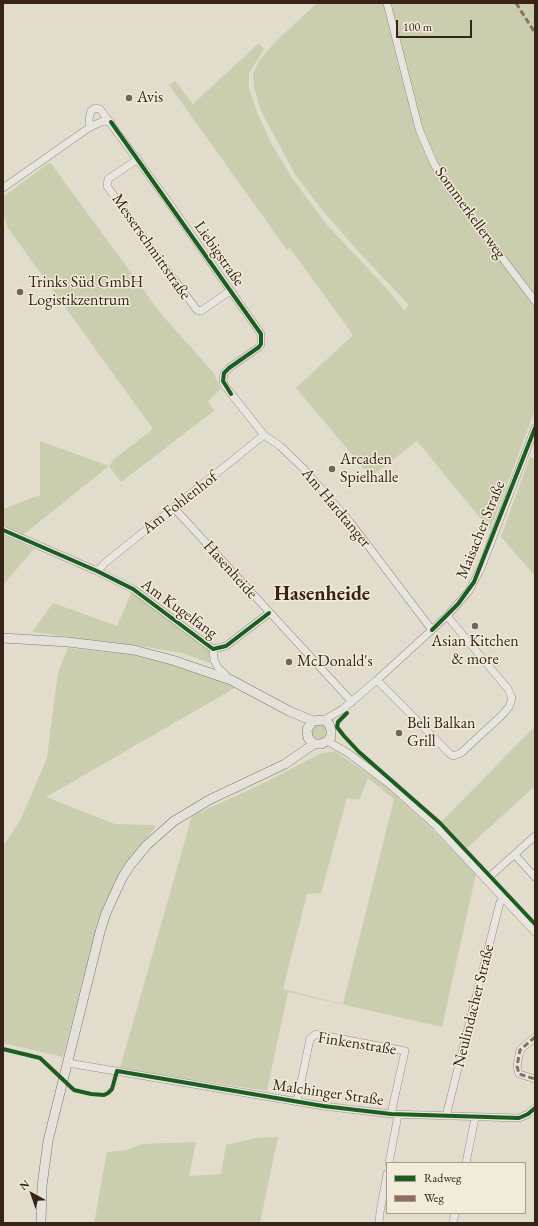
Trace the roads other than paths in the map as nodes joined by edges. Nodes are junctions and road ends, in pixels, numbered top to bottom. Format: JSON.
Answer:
{"nodes":[{"id":1,"x":387,"y":3,"type":"edge"},
{"id":2,"x":111,"y":122,"type":"junction"},
{"id":3,"x":90,"y":127,"type":"junction"},
{"id":4,"x":138,"y":159,"type":"junction"},
{"id":5,"x":3,"y":188,"type":"edge"},
{"id":6,"x":230,"y":291,"type":"junction"},
{"id":7,"x":535,"y":301,"type":"edge"},
{"id":8,"x":231,"y":394,"type":"joint"},
{"id":9,"x":535,"y":428,"type":"edge"},
{"id":10,"x":264,"y":435,"type":"junction"},
{"id":11,"x":174,"y":508,"type":"junction"},
{"id":12,"x":3,"y":530,"type":"edge"},
{"id":13,"x":97,"y":571,"type":"junction"},
{"id":14,"x":269,"y":613,"type":"junction"},
{"id":15,"x":447,"y":616,"type":"junction"},
{"id":16,"x":432,"y":630,"type":"junction"},
{"id":17,"x":3,"y":638,"type":"edge"},
{"id":18,"x":213,"y":649,"type":"junction"},
{"id":19,"x":232,"y":680,"type":"junction"},
{"id":20,"x":377,"y":680,"type":"junction"},
{"id":21,"x":352,"y":702,"type":"junction"},
{"id":22,"x":289,"y":711,"type":"junction"},
{"id":23,"x":313,"y":721,"type":"junction"},
{"id":24,"x":328,"y":731,"type":"junction"},
{"id":25,"x":309,"y":737,"type":"junction"},
{"id":26,"x":535,"y":836,"type":"edge"},
{"id":27,"x":515,"y":855,"type":"junction"},
{"id":28,"x":535,"y":877,"type":"edge"},
{"id":29,"x":487,"y":880,"type":"junction"},
{"id":30,"x":503,"y":898,"type":"junction"},
{"id":31,"x":535,"y":932,"type":"edge"},
{"id":32,"x":535,"y":1037,"type":"edge"},
{"id":33,"x":68,"y":1062,"type":"junction"},
{"id":34,"x":535,"y":1079,"type":"edge"},
{"id":35,"x":297,"y":1101,"type":"junction"},
{"id":36,"x":535,"y":1108,"type":"edge"},
{"id":37,"x":394,"y":1114,"type":"junction"},
{"id":38,"x":446,"y":1116,"type":"junction"},
{"id":39,"x":532,"y":1116,"type":"edge"},
{"id":40,"x":475,"y":1118,"type":"junction"},
{"id":41,"x":389,"y":1162,"type":"edge"},
{"id":42,"x":466,"y":1162,"type":"edge"},
{"id":43,"x":386,"y":1179,"type":"edge"},
{"id":44,"x":41,"y":1223,"type":"edge"},
{"id":45,"x":379,"y":1223,"type":"edge"}],
"edges":[{"from":1,"to":7,"type":"street","name":"Sommerkellerweg"},
{"from":2,"to":3,"type":"street"},
{"from":2,"to":3,"type":"street","name":"Liebigstraße"},
{"from":2,"to":4,"type":"street","name":"Liebigstraße"},
{"from":3,"to":5,"type":"street"},
{"from":4,"to":6,"type":"street","name":"Liebigstraße"},
{"from":4,"to":6,"type":"street","name":"Messerschmittstraße"},
{"from":6,"to":8,"type":"street","name":"Liebigstraße"},
{"from":8,"to":10,"type":"street","name":"Am Hardtanger"},
{"from":9,"to":15,"type":"street","name":"Maisacher Straße"},
{"from":10,"to":11,"type":"street","name":"Am Fohlenhof"},
{"from":10,"to":16,"type":"street","name":"Am Hardtanger"},
{"from":11,"to":13,"type":"street","name":"Am Fohlenhof"},
{"from":11,"to":14,"type":"street","name":"Hasenheide"},
{"from":12,"to":13,"type":"street","name":"Am Kugelfang"},
{"from":13,"to":18,"type":"street","name":"Am Kugelfang"},
{"from":14,"to":18,"type":"street","name":"Am Kugelfang"},
{"from":14,"to":21,"type":"street","name":"Hasenheide"},
{"from":15,"to":16,"type":"street","name":"Maisacher Straße"},
{"from":15,"to":20,"type":"street"},
{"from":16,"to":20,"type":"street","name":"Maisacher Straße"},
{"from":17,"to":19,"type":"main road"},
{"from":18,"to":19,"type":"street"},
{"from":19,"to":22,"type":"main road"},
{"from":20,"to":21,"type":"street","name":"Maisacher Straße"},
{"from":21,"to":24,"type":"street","name":"Maisacher Straße"},
{"from":22,"to":23,"type":"main road"},
{"from":22,"to":25,"type":"main road"},
{"from":23,"to":24,"type":"main road"},
{"from":23,"to":25,"type":"main road"},
{"from":24,"to":25,"type":"main road"},
{"from":24,"to":29,"type":"street"},
{"from":25,"to":33,"type":"main road"},
{"from":26,"to":27,"type":"street"},
{"from":27,"to":28,"type":"street"},
{"from":27,"to":29,"type":"street"},
{"from":29,"to":30,"type":"street"},
{"from":30,"to":31,"type":"street"},
{"from":30,"to":38,"type":"street","name":"Neulindacher Straße"},
{"from":32,"to":34,"type":"street"},
{"from":33,"to":35,"type":"street","name":"Malchinger Straße"},
{"from":33,"to":44,"type":"main road"},
{"from":35,"to":37,"type":"street","name":"Malchinger Straße"},
{"from":35,"to":37,"type":"street","name":"Finkenstraße"},
{"from":36,"to":39,"type":"street","name":"Malchinger Straße"},
{"from":37,"to":38,"type":"street","name":"Malchinger Straße"},
{"from":37,"to":41,"type":"street"},
{"from":38,"to":40,"type":"street","name":"Malchinger Straße"},
{"from":39,"to":40,"type":"street","name":"Malchinger Straße"},
{"from":40,"to":42,"type":"street"},
{"from":43,"to":45,"type":"street"}]}
